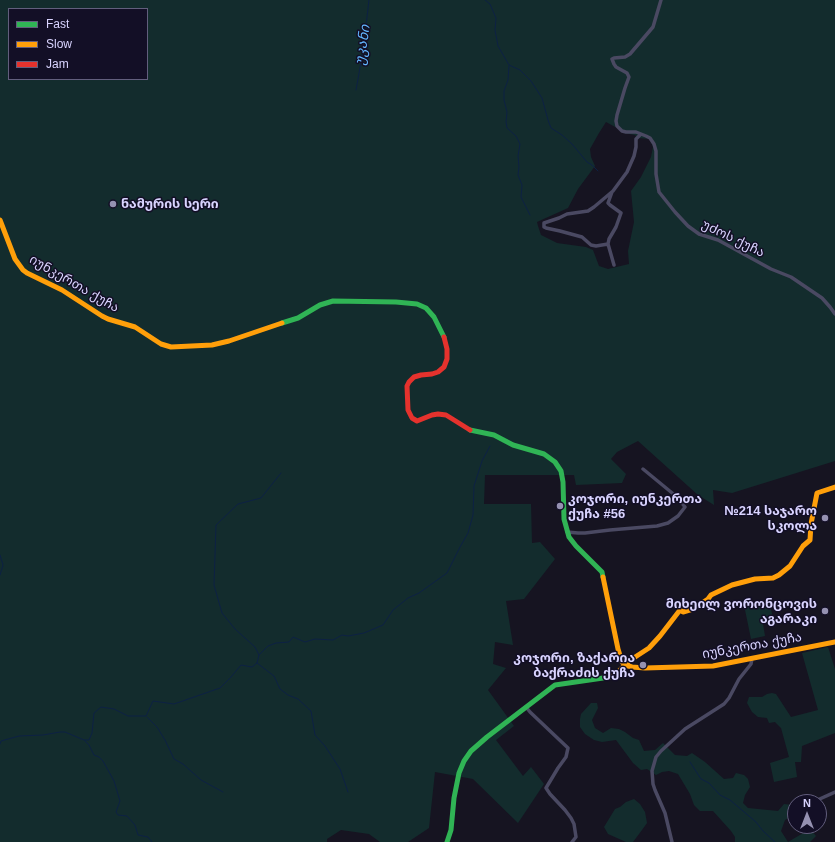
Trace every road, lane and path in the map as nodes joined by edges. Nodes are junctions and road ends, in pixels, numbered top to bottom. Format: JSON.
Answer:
{"nodes":[{"id":1,"x":661,"y":0,"type":"edge"},
{"id":2,"x":640,"y":134,"type":"junction"},
{"id":3,"x":613,"y":191,"type":"junction"},
{"id":4,"x":0,"y":220,"type":"edge"},
{"id":5,"x":608,"y":244,"type":"junction"},
{"id":6,"x":614,"y":265,"type":"dead end"},
{"id":7,"x":835,"y":314,"type":"edge"},
{"id":8,"x":643,"y":469,"type":"dead end"},
{"id":9,"x":835,"y":487,"type":"edge"},
{"id":10,"x":567,"y":532,"type":"junction"},
{"id":11,"x":835,"y":642,"type":"edge"},
{"id":12,"x":752,"y":659,"type":"junction"},
{"id":13,"x":625,"y":665,"type":"junction"},
{"id":14,"x":526,"y":707,"type":"junction"},
{"id":15,"x":447,"y":842,"type":"edge"},
{"id":16,"x":572,"y":842,"type":"edge"},
{"id":17,"x":672,"y":842,"type":"edge"}],
"edges":[{"from":1,"to":2,"type":"street","name":"უძოს ქუჩა"},
{"from":2,"to":3,"type":"street"},
{"from":2,"to":7,"type":"street","name":"უძოს ქუჩა"},
{"from":3,"to":5,"type":"street"},
{"from":3,"to":5,"type":"street"},
{"from":4,"to":10,"type":"main road","name":"იუნკერთა ქუჩა"},
{"from":5,"to":6,"type":"street"},
{"from":8,"to":10,"type":"street"},
{"from":9,"to":13,"type":"main road"},
{"from":10,"to":13,"type":"main road","name":"იუნკერთა ქუჩა"},
{"from":11,"to":12,"type":"main road","name":"იუნკერთა ქუჩა"},
{"from":12,"to":13,"type":"main road","name":"იუნკერთა ქუჩა"},
{"from":12,"to":17,"type":"street"},
{"from":13,"to":14,"type":"main road"},
{"from":14,"to":15,"type":"main road"},
{"from":14,"to":16,"type":"street"}]}
